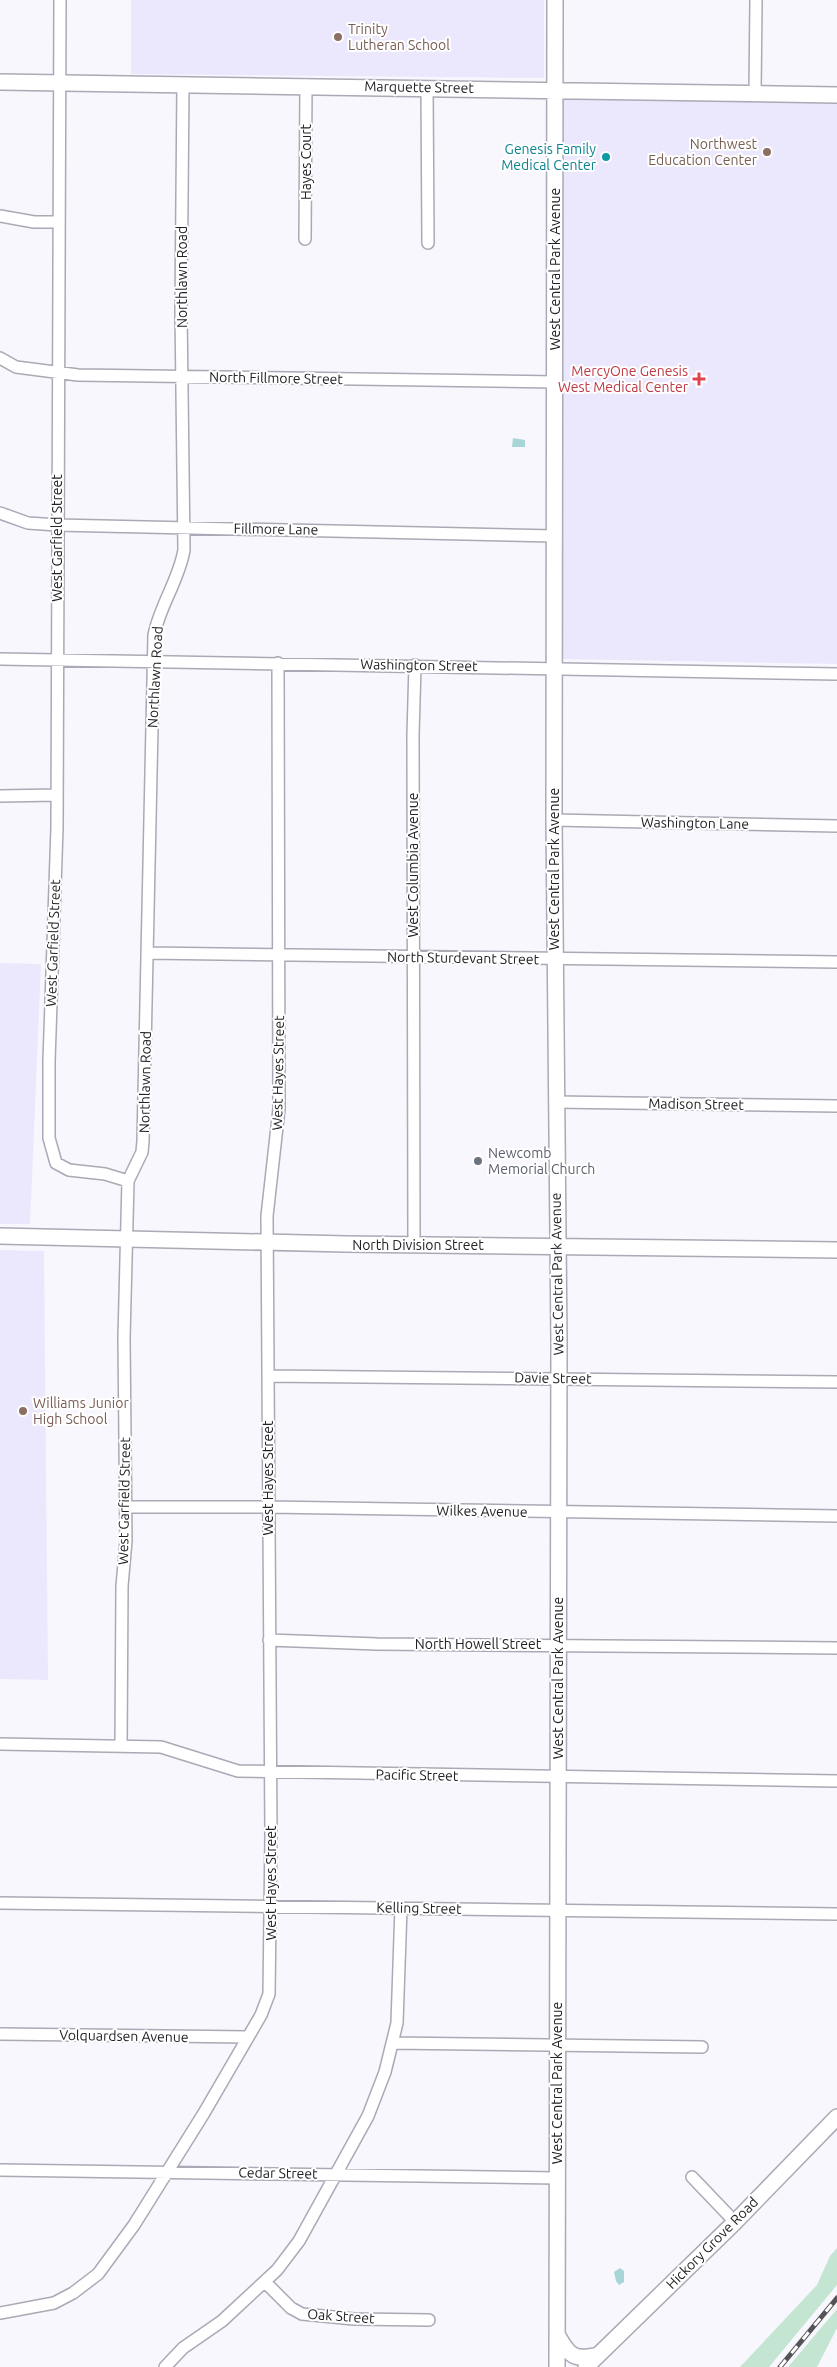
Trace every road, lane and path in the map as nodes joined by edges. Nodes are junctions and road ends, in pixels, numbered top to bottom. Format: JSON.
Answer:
{"nodes":[{"id":1,"x":60,"y":0,"type":"edge"},
{"id":2,"x":555,"y":0,"type":"edge"},
{"id":3,"x":756,"y":0,"type":"edge"},
{"id":4,"x":0,"y":82,"type":"edge"},
{"id":5,"x":60,"y":83,"type":"junction"},
{"id":6,"x":183,"y":84,"type":"junction"},
{"id":7,"x":306,"y":85,"type":"junction"},
{"id":8,"x":427,"y":87,"type":"junction"},
{"id":9,"x":555,"y":89,"type":"junction"},
{"id":10,"x":755,"y":93,"type":"junction"},
{"id":11,"x":837,"y":95,"type":"edge"},
{"id":12,"x":0,"y":216,"type":"edge"},
{"id":13,"x":58,"y":222,"type":"junction"},
{"id":14,"x":305,"y":239,"type":"dead end"},
{"id":15,"x":428,"y":243,"type":"dead end"},
{"id":16,"x":0,"y":358,"type":"edge"},
{"id":17,"x":57,"y":373,"type":"junction"},
{"id":18,"x":182,"y":377,"type":"junction"},
{"id":19,"x":556,"y":382,"type":"junction"},
{"id":20,"x":0,"y":513,"type":"edge"},
{"id":21,"x":57,"y":525,"type":"junction"},
{"id":22,"x":184,"y":528,"type":"junction"},
{"id":23,"x":555,"y":536,"type":"junction"},
{"id":24,"x":0,"y":659,"type":"edge"},
{"id":25,"x":57,"y":660,"type":"junction"},
{"id":26,"x":154,"y":661,"type":"junction"},
{"id":27,"x":278,"y":663,"type":"junction"},
{"id":28,"x":416,"y":665,"type":"junction"},
{"id":29,"x":554,"y":667,"type":"junction"},
{"id":30,"x":837,"y":674,"type":"edge"},
{"id":31,"x":57,"y":795,"type":"junction"},
{"id":32,"x":0,"y":796,"type":"edge"},
{"id":33,"x":554,"y":820,"type":"junction"},
{"id":34,"x":837,"y":826,"type":"edge"},
{"id":35,"x":148,"y":953,"type":"junction"},
{"id":36,"x":279,"y":955,"type":"junction"},
{"id":37,"x":413,"y":958,"type":"junction"},
{"id":38,"x":554,"y":959,"type":"junction"},
{"id":39,"x":837,"y":962,"type":"edge"},
{"id":40,"x":555,"y":1102,"type":"junction"},
{"id":41,"x":837,"y":1106,"type":"edge"},
{"id":42,"x":128,"y":1181,"type":"junction"},
{"id":43,"x":0,"y":1236,"type":"edge"},
{"id":44,"x":126,"y":1239,"type":"junction"},
{"id":45,"x":268,"y":1242,"type":"junction"},
{"id":46,"x":414,"y":1245,"type":"junction"},
{"id":47,"x":556,"y":1245,"type":"junction"},
{"id":48,"x":837,"y":1250,"type":"edge"},
{"id":49,"x":268,"y":1376,"type":"junction"},
{"id":50,"x":558,"y":1378,"type":"junction"},
{"id":51,"x":837,"y":1382,"type":"edge"},
{"id":52,"x":126,"y":1507,"type":"junction"},
{"id":53,"x":268,"y":1507,"type":"junction"},
{"id":54,"x":558,"y":1512,"type":"junction"},
{"id":55,"x":837,"y":1516,"type":"edge"},
{"id":56,"x":269,"y":1640,"type":"junction"},
{"id":57,"x":558,"y":1645,"type":"junction"},
{"id":58,"x":837,"y":1648,"type":"edge"},
{"id":59,"x":0,"y":1744,"type":"edge"},
{"id":60,"x":121,"y":1746,"type":"junction"},
{"id":61,"x":270,"y":1772,"type":"junction"},
{"id":62,"x":558,"y":1777,"type":"junction"},
{"id":63,"x":837,"y":1782,"type":"edge"},
{"id":64,"x":0,"y":1903,"type":"edge"},
{"id":65,"x":270,"y":1906,"type":"junction"},
{"id":66,"x":400,"y":1908,"type":"junction"},
{"id":67,"x":558,"y":1911,"type":"junction"},
{"id":68,"x":837,"y":1914,"type":"edge"},
{"id":69,"x":0,"y":2034,"type":"edge"},
{"id":70,"x":248,"y":2037,"type":"junction"},
{"id":71,"x":392,"y":2042,"type":"junction"},
{"id":72,"x":558,"y":2045,"type":"junction"},
{"id":73,"x":702,"y":2047,"type":"dead end"},
{"id":74,"x":837,"y":2117,"type":"edge"},
{"id":75,"x":0,"y":2170,"type":"edge"},
{"id":76,"x":167,"y":2172,"type":"junction"},
{"id":77,"x":337,"y":2173,"type":"junction"},
{"id":78,"x":692,"y":2176,"type":"dead end"},
{"id":79,"x":556,"y":2178,"type":"junction"},
{"id":80,"x":735,"y":2222,"type":"junction"},
{"id":81,"x":264,"y":2282,"type":"junction"},
{"id":82,"x":0,"y":2313,"type":"edge"},
{"id":83,"x":429,"y":2320,"type":"dead end"},
{"id":84,"x":558,"y":2336,"type":"junction"},
{"id":85,"x":598,"y":2355,"type":"junction"},
{"id":86,"x":165,"y":2367,"type":"edge"},
{"id":87,"x":557,"y":2367,"type":"edge"},
{"id":88,"x":586,"y":2367,"type":"edge"}],
"edges":[{"from":1,"to":5,"type":"street","name":"West Garfield Street"},
{"from":2,"to":9,"type":"main road","name":"West Central Park Avenue"},
{"from":3,"to":10,"type":"street"},
{"from":4,"to":5,"type":"main road","name":"Marquette Street"},
{"from":5,"to":6,"type":"main road","name":"Marquette Street"},
{"from":5,"to":13,"type":"street","name":"West Garfield Street"},
{"from":6,"to":7,"type":"main road","name":"Marquette Street"},
{"from":6,"to":18,"type":"street","name":"Northlawn Road"},
{"from":7,"to":8,"type":"main road","name":"Marquette Street"},
{"from":7,"to":14,"type":"street","name":"Hayes Court"},
{"from":8,"to":9,"type":"main road","name":"Marquette Street"},
{"from":8,"to":15,"type":"street"},
{"from":9,"to":10,"type":"main road","name":"Marquette Street"},
{"from":9,"to":19,"type":"main road","name":"West Central Park Avenue"},
{"from":10,"to":11,"type":"main road","name":"Marquette Street"},
{"from":12,"to":13,"type":"street"},
{"from":13,"to":17,"type":"street","name":"West Garfield Street"},
{"from":16,"to":17,"type":"street","name":"North Fillmore Street"},
{"from":17,"to":18,"type":"street","name":"North Fillmore Street"},
{"from":17,"to":21,"type":"street","name":"West Garfield Street"},
{"from":18,"to":19,"type":"street","name":"North Fillmore Street"},
{"from":18,"to":22,"type":"street","name":"Northlawn Road"},
{"from":19,"to":23,"type":"main road","name":"West Central Park Avenue"},
{"from":20,"to":21,"type":"street","name":"Fillmore Lane"},
{"from":21,"to":22,"type":"street","name":"Fillmore Lane"},
{"from":21,"to":25,"type":"street","name":"West Garfield Street"},
{"from":22,"to":23,"type":"street","name":"Fillmore Lane"},
{"from":22,"to":26,"type":"street","name":"Northlawn Road"},
{"from":23,"to":29,"type":"main road","name":"West Central Park Avenue"},
{"from":24,"to":25,"type":"street","name":"Washington Street"},
{"from":25,"to":26,"type":"street","name":"Washington Street"},
{"from":25,"to":31,"type":"street","name":"West Garfield Street"},
{"from":26,"to":27,"type":"street","name":"Washington Street"},
{"from":26,"to":35,"type":"street","name":"Northlawn Road"},
{"from":27,"to":28,"type":"street","name":"Washington Street"},
{"from":27,"to":36,"type":"street","name":"West Hayes Street"},
{"from":28,"to":29,"type":"street","name":"Washington Street"},
{"from":28,"to":37,"type":"street","name":"West Columbia Avenue"},
{"from":29,"to":30,"type":"street","name":"Washington Street"},
{"from":29,"to":33,"type":"main road","name":"West Central Park Avenue"},
{"from":31,"to":32,"type":"street"},
{"from":31,"to":42,"type":"street","name":"West Garfield Street"},
{"from":33,"to":34,"type":"street","name":"Washington Lane"},
{"from":33,"to":38,"type":"main road","name":"West Central Park Avenue"},
{"from":35,"to":36,"type":"street","name":"North Sturdevant Street"},
{"from":35,"to":42,"type":"street","name":"Northlawn Road"},
{"from":36,"to":37,"type":"street","name":"North Sturdevant Street"},
{"from":36,"to":45,"type":"street","name":"West Hayes Street"},
{"from":37,"to":38,"type":"street","name":"North Sturdevant Street"},
{"from":37,"to":46,"type":"street","name":"West Columbia Avenue"},
{"from":38,"to":39,"type":"street","name":"North Sturdevant Street"},
{"from":38,"to":40,"type":"main road","name":"West Central Park Avenue"},
{"from":40,"to":41,"type":"street","name":"Madison Street"},
{"from":40,"to":47,"type":"main road","name":"West Central Park Avenue"},
{"from":42,"to":44,"type":"street","name":"West Garfield Street"},
{"from":43,"to":44,"type":"main road","name":"North Division Street"},
{"from":44,"to":45,"type":"main road","name":"North Division Street"},
{"from":44,"to":52,"type":"street","name":"West Garfield Street"},
{"from":45,"to":46,"type":"main road","name":"North Division Street"},
{"from":45,"to":49,"type":"street","name":"West Hayes Street"},
{"from":46,"to":47,"type":"main road","name":"North Division Street"},
{"from":47,"to":48,"type":"main road","name":"North Division Street"},
{"from":47,"to":50,"type":"main road","name":"West Central Park Avenue"},
{"from":49,"to":50,"type":"street","name":"Davie Street"},
{"from":49,"to":53,"type":"street","name":"West Hayes Street"},
{"from":50,"to":51,"type":"street","name":"Davie Street"},
{"from":50,"to":54,"type":"main road","name":"West Central Park Avenue"},
{"from":52,"to":53,"type":"street","name":"Wilkes Avenue"},
{"from":52,"to":60,"type":"street","name":"West Garfield Street"},
{"from":53,"to":54,"type":"street","name":"Wilkes Avenue"},
{"from":53,"to":56,"type":"street","name":"West Hayes Street"},
{"from":54,"to":55,"type":"street","name":"Wilkes Avenue"},
{"from":54,"to":57,"type":"main road","name":"West Central Park Avenue"},
{"from":56,"to":57,"type":"street","name":"North Howell Street"},
{"from":56,"to":61,"type":"street","name":"West Hayes Street"},
{"from":57,"to":58,"type":"street","name":"North Howell Street"},
{"from":57,"to":62,"type":"main road","name":"West Central Park Avenue"},
{"from":59,"to":60,"type":"street","name":"Pacific Street"},
{"from":60,"to":61,"type":"street","name":"Pacific Street"},
{"from":61,"to":62,"type":"street","name":"Pacific Street"},
{"from":61,"to":65,"type":"street","name":"West Hayes Street"},
{"from":62,"to":63,"type":"street","name":"Pacific Street"},
{"from":62,"to":67,"type":"main road","name":"West Central Park Avenue"},
{"from":64,"to":65,"type":"street","name":"Kelling Street"},
{"from":65,"to":66,"type":"street","name":"Kelling Street"},
{"from":65,"to":70,"type":"street","name":"West Hayes Street"},
{"from":66,"to":67,"type":"street","name":"Kelling Street"},
{"from":66,"to":71,"type":"street"},
{"from":67,"to":68,"type":"street","name":"Kelling Street"},
{"from":67,"to":72,"type":"main road","name":"West Central Park Avenue"},
{"from":69,"to":70,"type":"street","name":"Volquardsen Avenue"},
{"from":70,"to":76,"type":"street","name":"West Hayes Street"},
{"from":71,"to":72,"type":"street"},
{"from":71,"to":77,"type":"street"},
{"from":72,"to":73,"type":"street"},
{"from":72,"to":79,"type":"main road","name":"West Central Park Avenue"},
{"from":74,"to":80,"type":"main road","name":"Hickory Grove Road"},
{"from":75,"to":76,"type":"street","name":"Cedar Street"},
{"from":76,"to":77,"type":"street","name":"Cedar Street"},
{"from":76,"to":82,"type":"street","name":"West Hayes Street"},
{"from":77,"to":79,"type":"street","name":"Cedar Street"},
{"from":77,"to":81,"type":"street"},
{"from":78,"to":80,"type":"street"},
{"from":79,"to":84,"type":"main road","name":"West Central Park Avenue"},
{"from":80,"to":85,"type":"main road","name":"Hickory Grove Road"},
{"from":81,"to":83,"type":"street","name":"Oak Street"},
{"from":81,"to":86,"type":"street"},
{"from":84,"to":85,"type":"main road"},
{"from":84,"to":87,"type":"main road","name":"West Central Park Avenue"},
{"from":85,"to":88,"type":"main road","name":"Hickory Grove Road"}]}
